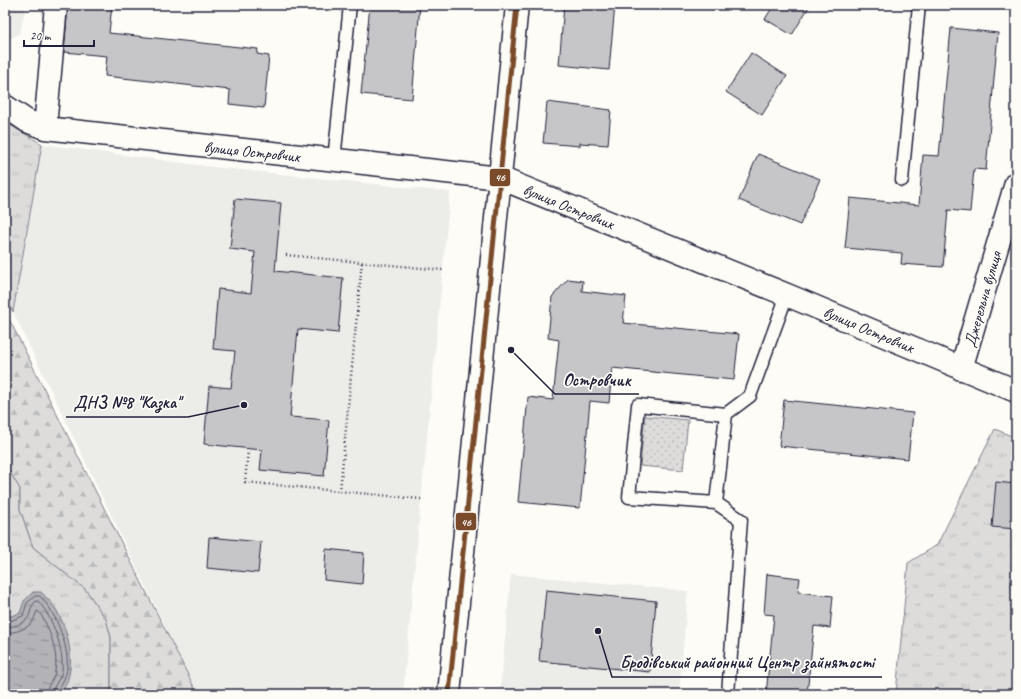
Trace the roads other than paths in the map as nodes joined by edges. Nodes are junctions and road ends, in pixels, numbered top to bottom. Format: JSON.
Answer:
{"nodes":[{"id":1,"x":56,"y":5,"type":"edge"},
{"id":2,"x":350,"y":5,"type":"edge"},
{"id":3,"x":517,"y":5,"type":"edge"},
{"id":4,"x":919,"y":5,"type":"edge"},
{"id":5,"x":5,"y":106,"type":"edge"},
{"id":6,"x":45,"y":128,"type":"junction"},
{"id":7,"x":334,"y":160,"type":"junction"},
{"id":8,"x":500,"y":178,"type":"junction"},
{"id":9,"x":902,"y":180,"type":"dead end"},
{"id":10,"x":1016,"y":183,"type":"edge"},
{"id":11,"x":787,"y":295,"type":"junction"},
{"id":12,"x":961,"y":369,"type":"junction"},
{"id":13,"x":1016,"y":391,"type":"edge"},
{"id":14,"x":726,"y":414,"type":"junction"},
{"id":15,"x":716,"y":503,"type":"junction"},
{"id":16,"x":449,"y":694,"type":"edge"},
{"id":17,"x":728,"y":694,"type":"edge"}],
"edges":[{"from":1,"to":6,"type":"street"},
{"from":2,"to":7,"type":"lane"},
{"from":3,"to":8,"type":"street"},
{"from":4,"to":9,"type":"lane"},
{"from":5,"to":6,"type":"street","name":"вулиця Островчик"},
{"from":6,"to":7,"type":"street","name":"вулиця Островчик"},
{"from":7,"to":8,"type":"street","name":"вулиця Островчик"},
{"from":8,"to":11,"type":"street","name":"вулиця Островчик"},
{"from":8,"to":16,"type":"street"},
{"from":10,"to":12,"type":"street","name":"Джерельна вулиця"},
{"from":11,"to":12,"type":"street","name":"вулиця Островчик"},
{"from":11,"to":14,"type":"lane"},
{"from":12,"to":13,"type":"street","name":"вулиця Островчик"},
{"from":14,"to":15,"type":"lane"},
{"from":14,"to":15,"type":"lane"},
{"from":15,"to":17,"type":"lane"}]}
